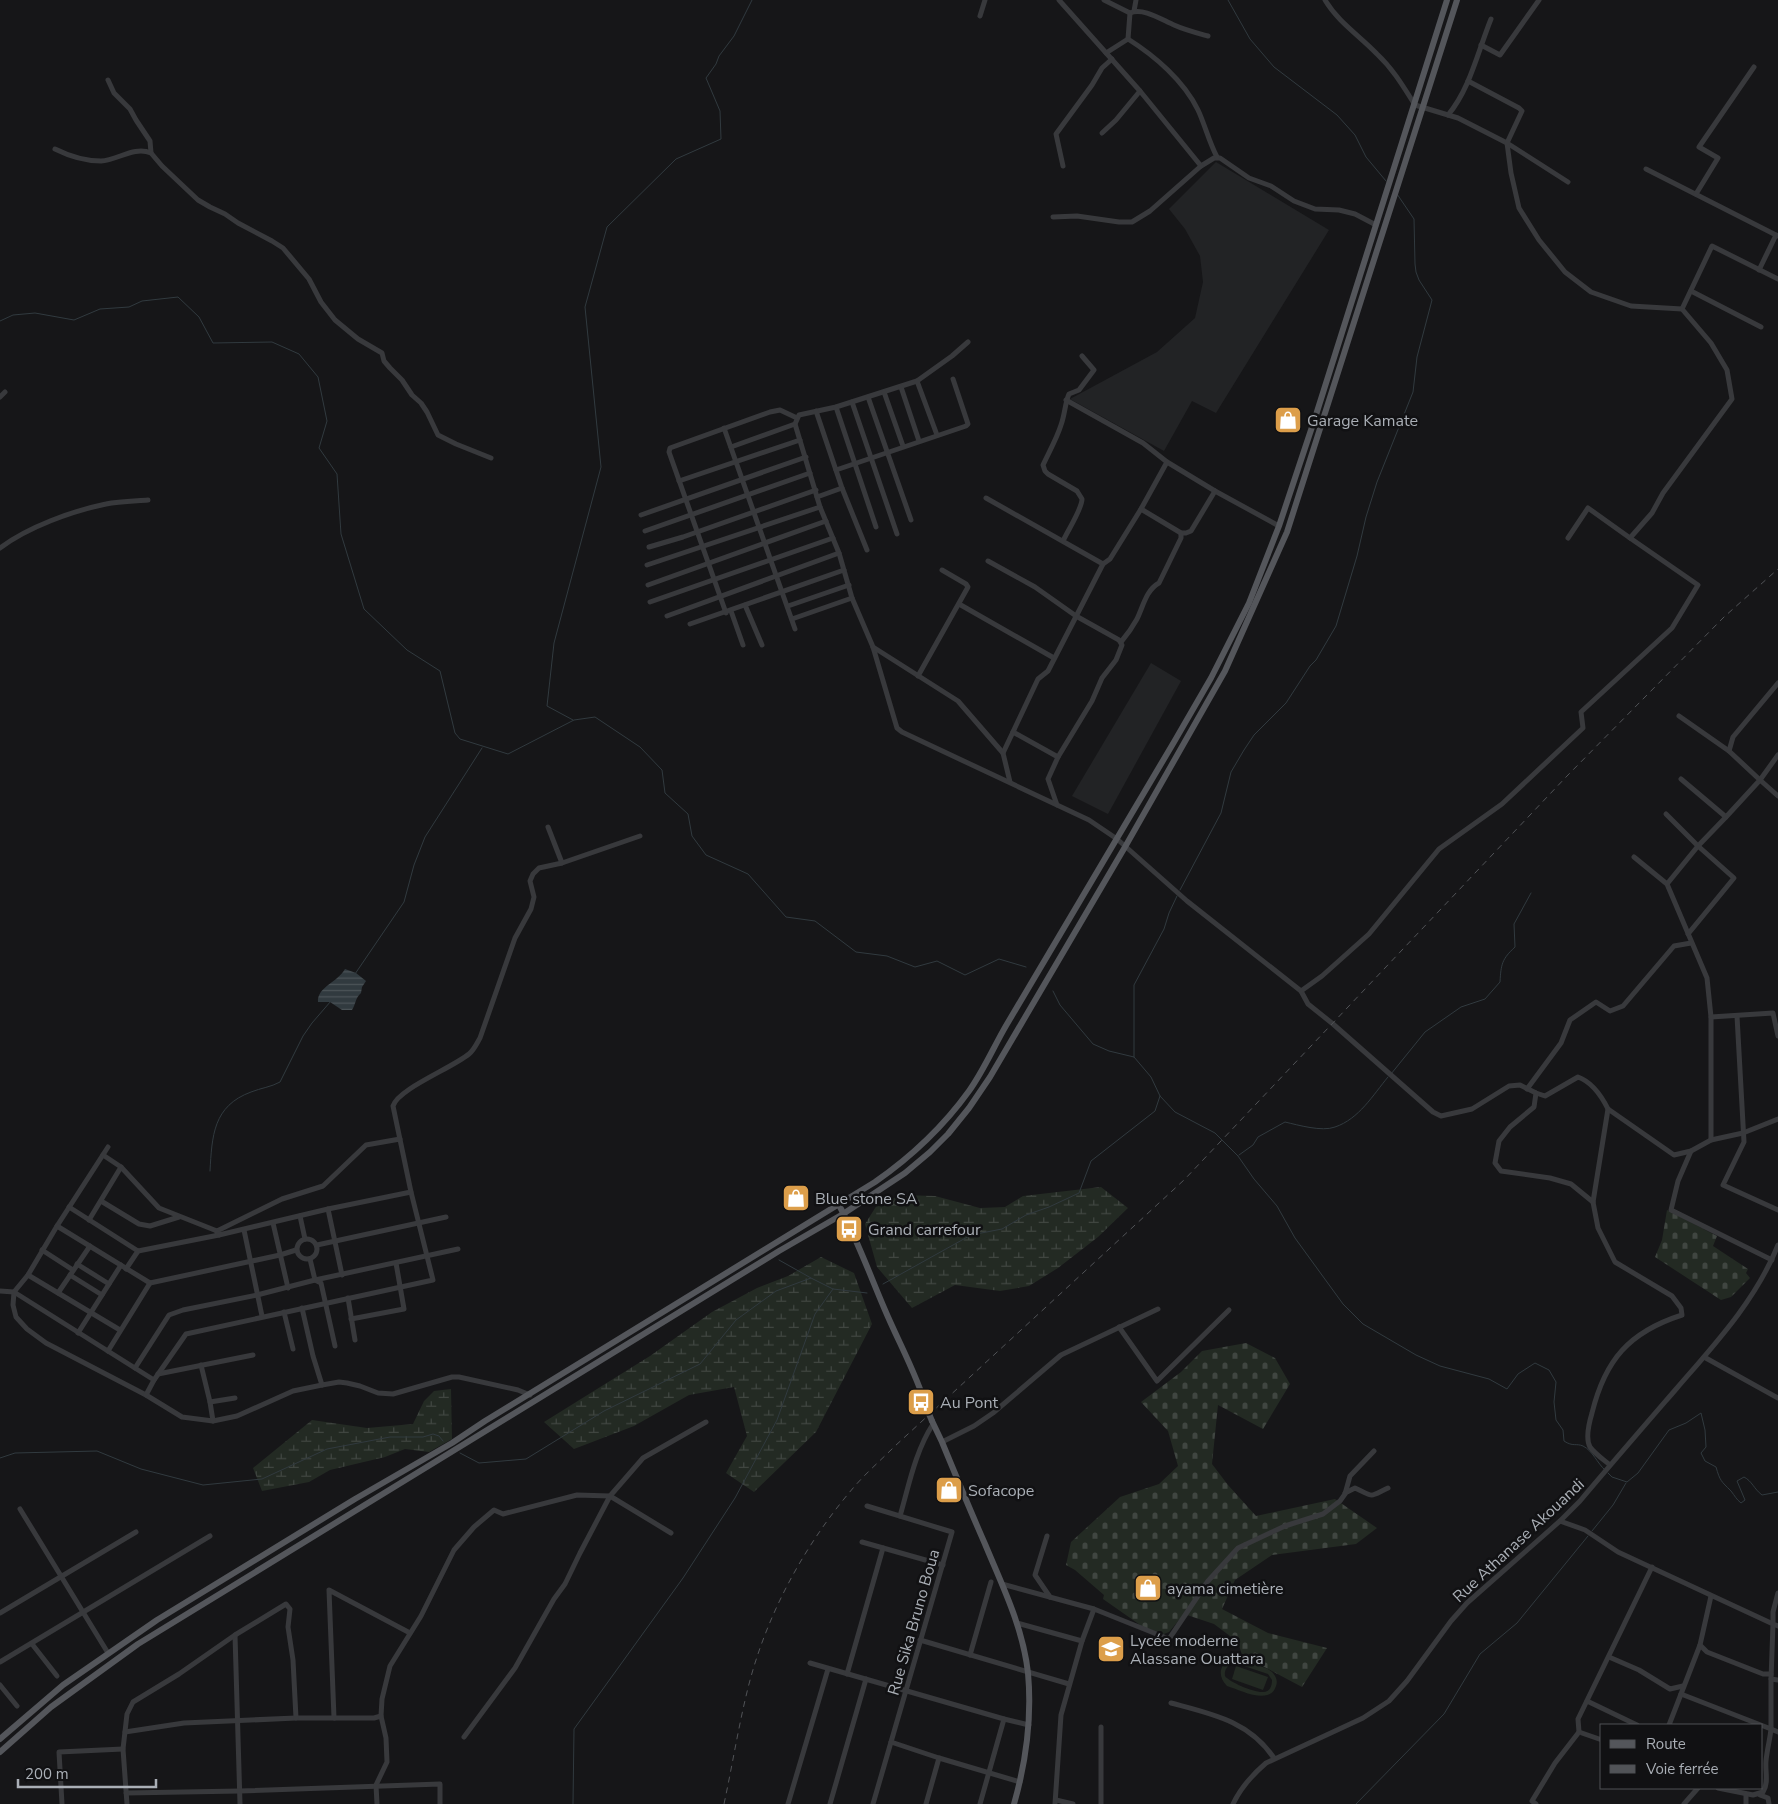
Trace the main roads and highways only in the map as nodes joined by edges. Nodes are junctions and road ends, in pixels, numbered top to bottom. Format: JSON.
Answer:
{"nodes":[{"id":1,"x":1447,"y":0,"type":"edge"},
{"id":2,"x":1457,"y":0,"type":"edge"},
{"id":3,"x":839,"y":1205,"type":"junction"},
{"id":4,"x":843,"y":1214,"type":"junction"},
{"id":5,"x":0,"y":1739,"type":"edge"},
{"id":6,"x":0,"y":1752,"type":"edge"},
{"id":7,"x":1014,"y":1804,"type":"edge"}],
"edges":[{"from":1,"to":3,"type":"main road"},
{"from":2,"to":4,"type":"main road"},
{"from":3,"to":4,"type":"main road"},
{"from":3,"to":5,"type":"main road"},
{"from":4,"to":6,"type":"main road"},
{"from":4,"to":7,"type":"main road","bridge":true}]}
